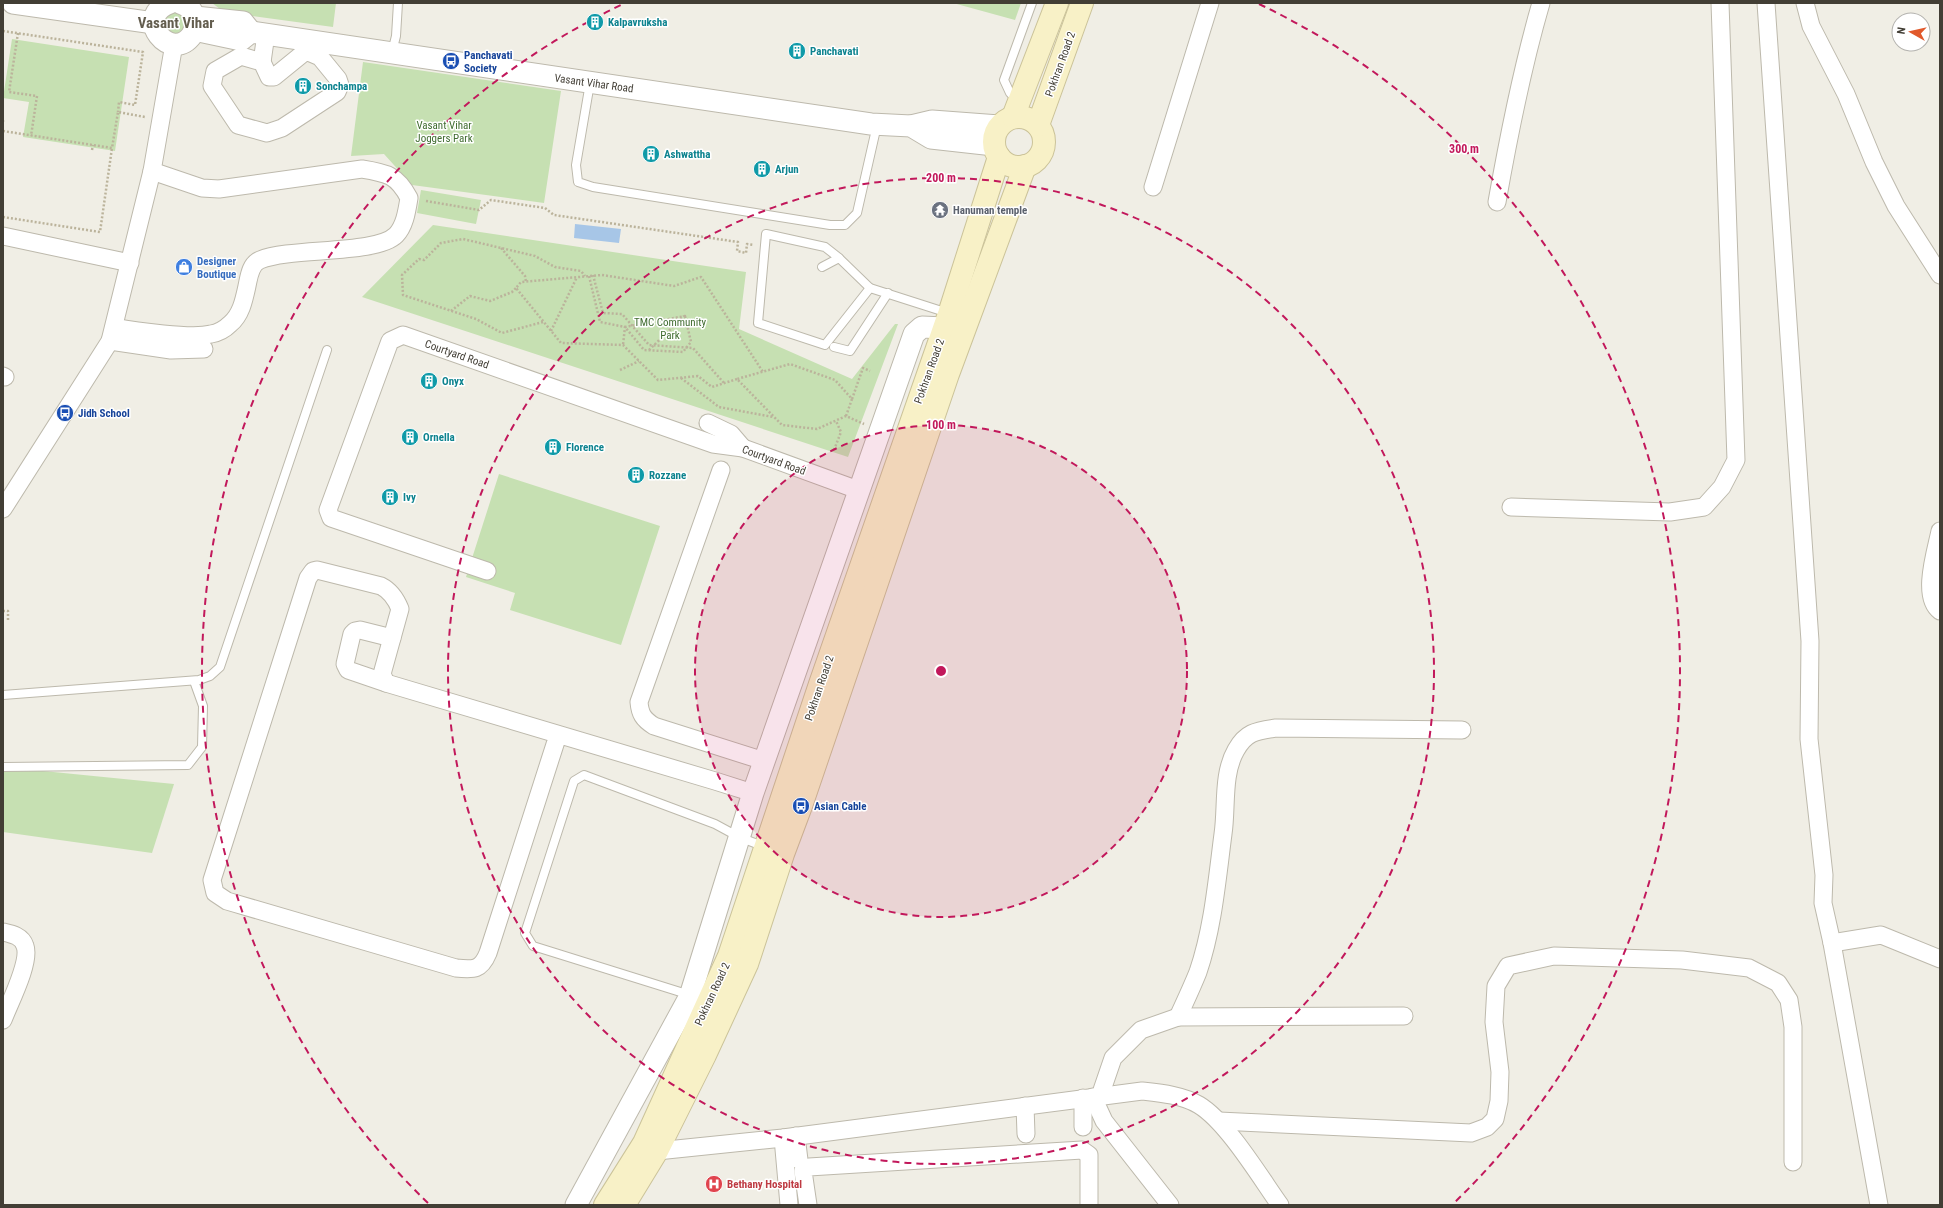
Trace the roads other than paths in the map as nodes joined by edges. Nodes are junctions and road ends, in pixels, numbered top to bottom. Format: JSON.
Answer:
{"nodes":[{"id":1,"x":13,"y":3,"type":"edge"},
{"id":2,"x":170,"y":3,"type":"edge"},
{"id":3,"x":398,"y":3,"type":"edge"},
{"id":4,"x":1032,"y":3,"type":"edge"},
{"id":5,"x":1056,"y":3,"type":"edge"},
{"id":6,"x":1082,"y":3,"type":"edge"},
{"id":7,"x":1210,"y":3,"type":"edge"},
{"id":8,"x":1541,"y":3,"type":"edge"},
{"id":9,"x":1720,"y":3,"type":"edge"},
{"id":10,"x":1766,"y":3,"type":"edge"},
{"id":11,"x":1804,"y":3,"type":"edge"},
{"id":12,"x":190,"y":17,"type":"edge"},
{"id":13,"x":154,"y":23,"type":"junction"},
{"id":14,"x":259,"y":33,"type":"junction"},
{"id":15,"x":169,"y":43,"type":"junction"},
{"id":16,"x":392,"y":52,"type":"junction"},
{"id":17,"x":262,"y":62,"type":"junction"},
{"id":18,"x":590,"y":82,"type":"junction"},
{"id":19,"x":877,"y":124,"type":"junction"},
{"id":20,"x":1038,"y":125,"type":"junction"},
{"id":21,"x":1005,"y":129,"type":"junction"},
{"id":22,"x":151,"y":161,"type":"junction"},
{"id":23,"x":1025,"y":166,"type":"junction"},
{"id":24,"x":1153,"y":187,"type":"dead end"},
{"id":25,"x":1497,"y":202,"type":"dead end"},
{"id":26,"x":3,"y":236,"type":"edge"},
{"id":27,"x":839,"y":258,"type":"junction"},
{"id":28,"x":124,"y":263,"type":"junction"},
{"id":29,"x":822,"y":267,"type":"dead end"},
{"id":30,"x":1940,"y":275,"type":"edge"},
{"id":31,"x":870,"y":288,"type":"junction"},
{"id":32,"x":888,"y":293,"type":"junction"},
{"id":33,"x":947,"y":321,"type":"junction"},
{"id":34,"x":112,"y":334,"type":"junction"},
{"id":35,"x":834,"y":347,"type":"dead end"},
{"id":36,"x":204,"y":349,"type":"dead end"},
{"id":37,"x":327,"y":350,"type":"dead end"},
{"id":38,"x":708,"y":423,"type":"dead end"},
{"id":39,"x":743,"y":448,"type":"junction"},
{"id":40,"x":720,"y":470,"type":"dead end"},
{"id":41,"x":858,"y":490,"type":"junction"},
{"id":42,"x":6,"y":494,"type":"edge"},
{"id":43,"x":1511,"y":507,"type":"dead end"},
{"id":44,"x":1940,"y":531,"type":"edge"},
{"id":45,"x":487,"y":571,"type":"dead end"},
{"id":46,"x":1940,"y":611,"type":"edge"},
{"id":47,"x":392,"y":638,"type":"junction"},
{"id":48,"x":194,"y":681,"type":"junction"},
{"id":49,"x":386,"y":683,"type":"junction"},
{"id":50,"x":3,"y":695,"type":"edge"},
{"id":51,"x":1462,"y":730,"type":"dead end"},
{"id":52,"x":558,"y":735,"type":"junction"},
{"id":53,"x":764,"y":761,"type":"junction"},
{"id":54,"x":3,"y":767,"type":"edge"},
{"id":55,"x":753,"y":794,"type":"junction"},
{"id":56,"x":739,"y":837,"type":"junction"},
{"id":57,"x":774,"y":850,"type":"junction"},
{"id":58,"x":3,"y":932,"type":"edge"},
{"id":59,"x":1832,"y":943,"type":"junction"},
{"id":60,"x":1940,"y":959,"type":"edge"},
{"id":61,"x":690,"y":996,"type":"junction"},
{"id":62,"x":1404,"y":1016,"type":"dead end"},
{"id":63,"x":1178,"y":1017,"type":"junction"},
{"id":64,"x":3,"y":1020,"type":"edge"},
{"id":65,"x":1092,"y":1097,"type":"junction"},
{"id":66,"x":1025,"y":1106,"type":"junction"},
{"id":67,"x":1219,"y":1121,"type":"junction"},
{"id":68,"x":1083,"y":1127,"type":"dead end"},
{"id":69,"x":1026,"y":1134,"type":"dead end"},
{"id":70,"x":784,"y":1138,"type":"junction"},
{"id":71,"x":651,"y":1147,"type":"junction"},
{"id":72,"x":799,"y":1160,"type":"dead end"},
{"id":73,"x":1792,"y":1162,"type":"dead end"},
{"id":74,"x":576,"y":1205,"type":"edge"},
{"id":75,"x":606,"y":1205,"type":"edge"},
{"id":76,"x":624,"y":1205,"type":"edge"},
{"id":77,"x":780,"y":1205,"type":"edge"},
{"id":78,"x":789,"y":1205,"type":"edge"},
{"id":79,"x":808,"y":1205,"type":"edge"},
{"id":80,"x":1089,"y":1205,"type":"edge"},
{"id":81,"x":1170,"y":1205,"type":"edge"},
{"id":82,"x":1280,"y":1205,"type":"edge"},
{"id":83,"x":1879,"y":1205,"type":"edge"}],
"edges":[{"from":1,"to":13,"type":"street"},
{"from":2,"to":13,"type":"street"},
{"from":3,"to":16,"type":"lane"},
{"from":4,"to":21,"type":"lane"},
{"from":5,"to":21,"type":"main road","name":"Pokhran Road 2"},
{"from":6,"to":20,"type":"main road","name":"Pokhran Road 2"},
{"from":7,"to":24,"type":"street"},
{"from":8,"to":25,"type":"street"},
{"from":9,"to":43,"type":"street"},
{"from":10,"to":59,"type":"street"},
{"from":11,"to":30,"type":"street"},
{"from":12,"to":14,"type":"street"},
{"from":12,"to":15,"type":"street"},
{"from":13,"to":15,"type":"street"},
{"from":14,"to":16,"type":"street","name":"Vasant Vihar Road"},
{"from":14,"to":17,"type":"street"},
{"from":15,"to":22,"type":"street"},
{"from":15,"to":22,"type":"street"},
{"from":16,"to":18,"type":"street","name":"Vasant Vihar Road"},
{"from":17,"to":17,"type":"street"},
{"from":18,"to":19,"type":"street","name":"Vasant Vihar Road"},
{"from":18,"to":19,"type":"lane"},
{"from":19,"to":21,"type":"street","name":"Vasant Vihar Road"},
{"from":20,"to":21,"type":"main road"},
{"from":20,"to":23,"type":"main road"},
{"from":21,"to":23,"type":"main road"},
{"from":21,"to":33,"type":"main road","name":"Pokhran Road 2"},
{"from":22,"to":28,"type":"street"},
{"from":22,"to":34,"type":"street"},
{"from":23,"to":57,"type":"main road","name":"Pokhran Road 2"},
{"from":26,"to":28,"type":"street"},
{"from":27,"to":29,"type":"lane"},
{"from":27,"to":31,"type":"lane"},
{"from":27,"to":31,"type":"lane"},
{"from":28,"to":34,"type":"street"},
{"from":28,"to":42,"type":"street"},
{"from":31,"to":32,"type":"lane"},
{"from":32,"to":33,"type":"lane"},
{"from":32,"to":35,"type":"lane"},
{"from":33,"to":41,"type":"street"},
{"from":33,"to":57,"type":"main road","name":"Pokhran Road 2"},
{"from":34,"to":36,"type":"street"},
{"from":34,"to":42,"type":"street"},
{"from":37,"to":48,"type":"lane"},
{"from":38,"to":39,"type":"street"},
{"from":39,"to":41,"type":"street","name":"Courtyard Road"},
{"from":39,"to":45,"type":"street","name":"Courtyard Road"},
{"from":40,"to":53,"type":"street"},
{"from":41,"to":53,"type":"street"},
{"from":44,"to":46,"type":"street"},
{"from":47,"to":49,"type":"street"},
{"from":47,"to":49,"type":"street"},
{"from":47,"to":52,"type":"street"},
{"from":48,"to":50,"type":"lane"},
{"from":48,"to":54,"type":"lane"},
{"from":49,"to":52,"type":"street"},
{"from":51,"to":63,"type":"street"},
{"from":52,"to":55,"type":"street"},
{"from":53,"to":55,"type":"street"},
{"from":55,"to":56,"type":"street"},
{"from":56,"to":57,"type":"lane"},
{"from":56,"to":61,"type":"street"},
{"from":56,"to":61,"type":"lane"},
{"from":57,"to":71,"type":"main road","name":"Pokhran Road 2"},
{"from":58,"to":64,"type":"street"},
{"from":59,"to":60,"type":"street"},
{"from":59,"to":83,"type":"street"},
{"from":61,"to":74,"type":"street"},
{"from":62,"to":63,"type":"street"},
{"from":63,"to":65,"type":"street"},
{"from":65,"to":66,"type":"street"},
{"from":65,"to":67,"type":"street"},
{"from":65,"to":68,"type":"street"},
{"from":65,"to":81,"type":"street"},
{"from":66,"to":69,"type":"street"},
{"from":66,"to":70,"type":"street"},
{"from":67,"to":73,"type":"street"},
{"from":67,"to":82,"type":"street"},
{"from":70,"to":71,"type":"street"},
{"from":70,"to":72,"type":"street"},
{"from":70,"to":77,"type":"street"},
{"from":70,"to":78,"type":"street"},
{"from":71,"to":75,"type":"main road","name":"Pokhran Road 2"},
{"from":71,"to":76,"type":"main road","name":"Pokhran Road 2"},
{"from":79,"to":80,"type":"street"}]}
